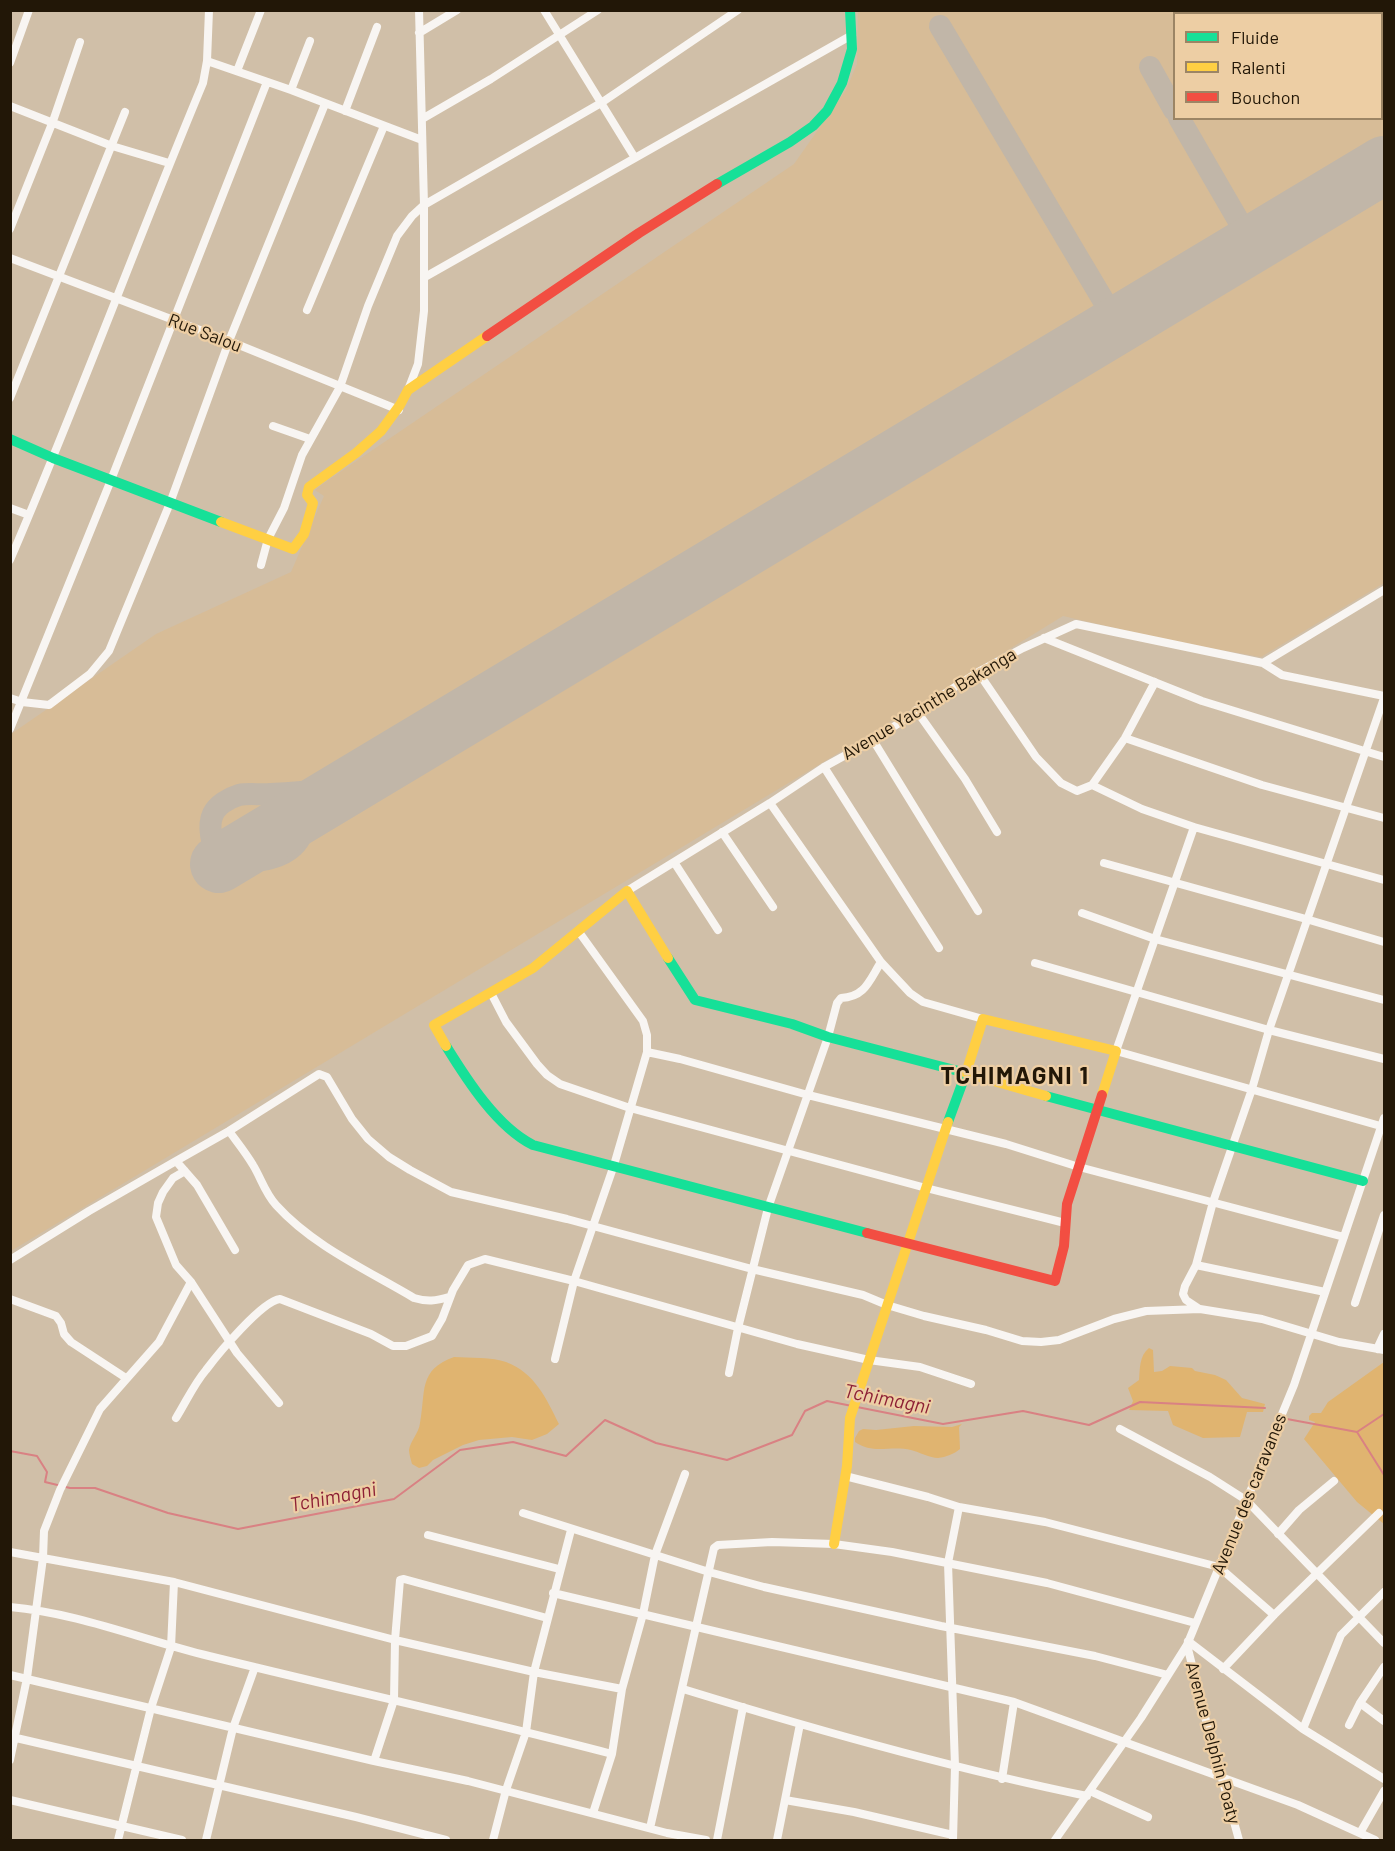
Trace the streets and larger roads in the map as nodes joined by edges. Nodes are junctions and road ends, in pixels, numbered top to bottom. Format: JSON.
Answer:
{"nodes":[{"id":1,"x":29,"y":10,"type":"edge"},
{"id":2,"x":209,"y":10,"type":"edge"},
{"id":3,"x":261,"y":10,"type":"edge"},
{"id":4,"x":419,"y":10,"type":"edge"},
{"id":5,"x":457,"y":10,"type":"edge"},
{"id":6,"x":544,"y":10,"type":"edge"},
{"id":7,"x":598,"y":10,"type":"edge"},
{"id":8,"x":738,"y":10,"type":"edge"},
{"id":9,"x":850,"y":10,"type":"edge"},
{"id":10,"x":378,"y":27,"type":"dead end"},
{"id":11,"x":419,"y":33,"type":"junction"},
{"id":12,"x":852,"y":35,"type":"junction"},
{"id":13,"x":560,"y":36,"type":"junction"},
{"id":14,"x":310,"y":41,"type":"dead end"},
{"id":15,"x":80,"y":42,"type":"dead end"},
{"id":16,"x":207,"y":61,"type":"junction"},
{"id":17,"x":10,"y":63,"type":"edge"},
{"id":18,"x":237,"y":71,"type":"junction"},
{"id":19,"x":267,"y":82,"type":"junction"},
{"id":20,"x":291,"y":90,"type":"junction"},
{"id":21,"x":601,"y":102,"type":"junction"},
{"id":22,"x":325,"y":104,"type":"junction"},
{"id":23,"x":10,"y":106,"type":"edge"},
{"id":24,"x":345,"y":111,"type":"junction"},
{"id":25,"x":125,"y":112,"type":"dead end"},
{"id":26,"x":422,"y":119,"type":"junction"},
{"id":27,"x":53,"y":122,"type":"junction"},
{"id":28,"x":384,"y":126,"type":"junction"},
{"id":29,"x":423,"y":140,"type":"junction"},
{"id":30,"x":112,"y":146,"type":"junction"},
{"id":31,"x":635,"y":158,"type":"junction"},
{"id":32,"x":169,"y":164,"type":"junction"},
{"id":33,"x":424,"y":205,"type":"junction"},
{"id":34,"x":10,"y":229,"type":"edge"},
{"id":35,"x":10,"y":258,"type":"edge"},
{"id":36,"x":59,"y":276,"type":"junction"},
{"id":37,"x":425,"y":277,"type":"junction"},
{"id":38,"x":115,"y":299,"type":"junction"},
{"id":39,"x":307,"y":310,"type":"dead end"},
{"id":40,"x":172,"y":320,"type":"junction"},
{"id":41,"x":229,"y":341,"type":"junction"},
{"id":42,"x":340,"y":387,"type":"junction"},
{"id":43,"x":408,"y":390,"type":"junction"},
{"id":44,"x":10,"y":398,"type":"edge"},
{"id":45,"x":399,"y":410,"type":"junction"},
{"id":46,"x":273,"y":426,"type":"dead end"},
{"id":47,"x":10,"y":439,"type":"edge"},
{"id":48,"x":310,"y":439,"type":"junction"},
{"id":49,"x":54,"y":458,"type":"junction"},
{"id":50,"x":111,"y":480,"type":"junction"},
{"id":51,"x":170,"y":503,"type":"junction"},
{"id":52,"x":10,"y":508,"type":"edge"},
{"id":53,"x":29,"y":515,"type":"junction"},
{"id":54,"x":268,"y":539,"type":"junction"},
{"id":55,"x":10,"y":560,"type":"edge"},
{"id":56,"x":261,"y":565,"type":"dead end"},
{"id":57,"x":1384,"y":590,"type":"edge"},
{"id":58,"x":1044,"y":638,"type":"junction"},
{"id":59,"x":1263,"y":663,"type":"junction"},
{"id":60,"x":978,"y":672,"type":"junction"},
{"id":61,"x":1155,"y":682,"type":"junction"},
{"id":62,"x":1384,"y":697,"type":"edge"},
{"id":63,"x":10,"y":698,"type":"edge"},
{"id":64,"x":22,"y":702,"type":"junction"},
{"id":65,"x":916,"y":710,"type":"junction"},
{"id":66,"x":10,"y":729,"type":"edge"},
{"id":67,"x":1125,"y":738,"type":"junction"},
{"id":68,"x":873,"y":740,"type":"junction"},
{"id":69,"x":1365,"y":752,"type":"junction"},
{"id":70,"x":1384,"y":757,"type":"edge"},
{"id":71,"x":824,"y":767,"type":"junction"},
{"id":72,"x":1092,"y":785,"type":"junction"},
{"id":73,"x":770,"y":803,"type":"junction"},
{"id":74,"x":1346,"y":808,"type":"junction"},
{"id":75,"x":1384,"y":818,"type":"edge"},
{"id":76,"x":1194,"y":827,"type":"junction"},
{"id":77,"x":722,"y":832,"type":"junction"},
{"id":78,"x":997,"y":832,"type":"dead end"},
{"id":79,"x":674,"y":862,"type":"junction"},
{"id":80,"x":1104,"y":863,"type":"dead end"},
{"id":81,"x":1325,"y":864,"type":"junction"},
{"id":82,"x":1384,"y":880,"type":"edge"},
{"id":83,"x":1175,"y":882,"type":"junction"},
{"id":84,"x":627,"y":891,"type":"junction"},
{"id":85,"x":772,"y":907,"type":"dead end"},
{"id":86,"x":978,"y":911,"type":"dead end"},
{"id":87,"x":1082,"y":913,"type":"dead end"},
{"id":88,"x":1306,"y":919,"type":"junction"},
{"id":89,"x":718,"y":930,"type":"dead end"},
{"id":90,"x":579,"y":932,"type":"junction"},
{"id":91,"x":1155,"y":939,"type":"junction"},
{"id":92,"x":1384,"y":942,"type":"edge"},
{"id":93,"x":939,"y":948,"type":"dead end"},
{"id":94,"x":881,"y":962,"type":"junction"},
{"id":95,"x":1035,"y":963,"type":"dead end"},
{"id":96,"x":1288,"y":974,"type":"junction"},
{"id":97,"x":491,"y":993,"type":"junction"},
{"id":98,"x":1136,"y":993,"type":"junction"},
{"id":99,"x":1384,"y":1000,"type":"edge"},
{"id":100,"x":983,"y":1019,"type":"junction"},
{"id":101,"x":1269,"y":1030,"type":"junction"},
{"id":102,"x":828,"y":1037,"type":"junction"},
{"id":103,"x":1116,"y":1051,"type":"junction"},
{"id":104,"x":647,"y":1052,"type":"junction"},
{"id":105,"x":1384,"y":1059,"type":"edge"},
{"id":106,"x":966,"y":1073,"type":"junction"},
{"id":107,"x":1252,"y":1089,"type":"junction"},
{"id":108,"x":808,"y":1095,"type":"junction"},
{"id":109,"x":630,"y":1108,"type":"junction"},
{"id":110,"x":1097,"y":1111,"type":"junction"},
{"id":111,"x":1384,"y":1123,"type":"edge"},
{"id":112,"x":945,"y":1129,"type":"junction"},
{"id":113,"x":229,"y":1131,"type":"junction"},
{"id":114,"x":1231,"y":1145,"type":"junction"},
{"id":115,"x":788,"y":1149,"type":"junction"},
{"id":116,"x":176,"y":1161,"type":"junction"},
{"id":117,"x":614,"y":1165,"type":"junction"},
{"id":118,"x":1079,"y":1167,"type":"junction"},
{"id":119,"x":185,"y":1171,"type":"junction"},
{"id":120,"x":1363,"y":1181,"type":"junction"},
{"id":121,"x":926,"y":1188,"type":"junction"},
{"id":122,"x":1213,"y":1202,"type":"junction"},
{"id":123,"x":768,"y":1208,"type":"junction"},
{"id":124,"x":1384,"y":1215,"type":"edge"},
{"id":125,"x":1065,"y":1223,"type":"junction"},
{"id":126,"x":593,"y":1226,"type":"junction"},
{"id":127,"x":1344,"y":1238,"type":"junction"},
{"id":128,"x":908,"y":1243,"type":"junction"},
{"id":129,"x":235,"y":1250,"type":"dead end"},
{"id":130,"x":10,"y":1260,"type":"edge"},
{"id":131,"x":1196,"y":1265,"type":"junction"},
{"id":132,"x":752,"y":1269,"type":"junction"},
{"id":133,"x":574,"y":1281,"type":"junction"},
{"id":134,"x":191,"y":1282,"type":"junction"},
{"id":135,"x":1325,"y":1292,"type":"junction"},
{"id":136,"x":449,"y":1297,"type":"junction"},
{"id":137,"x":10,"y":1299,"type":"edge"},
{"id":138,"x":1355,"y":1303,"type":"dead end"},
{"id":139,"x":887,"y":1305,"type":"junction"},
{"id":140,"x":1200,"y":1309,"type":"junction"},
{"id":141,"x":738,"y":1328,"type":"junction"},
{"id":142,"x":1311,"y":1333,"type":"junction"},
{"id":143,"x":1384,"y":1334,"type":"edge"},
{"id":144,"x":229,"y":1341,"type":"junction"},
{"id":145,"x":1381,"y":1350,"type":"edge"},
{"id":146,"x":555,"y":1359,"type":"dead end"},
{"id":147,"x":869,"y":1360,"type":"junction"},
{"id":148,"x":729,"y":1373,"type":"dead end"},
{"id":149,"x":126,"y":1378,"type":"junction"},
{"id":150,"x":971,"y":1384,"type":"dead end"},
{"id":151,"x":279,"y":1403,"type":"dead end"},
{"id":152,"x":176,"y":1418,"type":"dead end"},
{"id":153,"x":1120,"y":1429,"type":"dead end"},
{"id":154,"x":685,"y":1474,"type":"dead end"},
{"id":155,"x":845,"y":1476,"type":"junction"},
{"id":156,"x":1334,"y":1480,"type":"dead end"},
{"id":157,"x":1246,"y":1500,"type":"junction"},
{"id":158,"x":959,"y":1507,"type":"junction"},
{"id":159,"x":523,"y":1513,"type":"dead end"},
{"id":160,"x":1379,"y":1513,"type":"dead end"},
{"id":161,"x":571,"y":1530,"type":"junction"},
{"id":162,"x":1278,"y":1534,"type":"junction"},
{"id":163,"x":428,"y":1535,"type":"dead end"},
{"id":164,"x":834,"y":1544,"type":"junction"},
{"id":165,"x":10,"y":1552,"type":"edge"},
{"id":166,"x":655,"y":1555,"type":"junction"},
{"id":167,"x":43,"y":1558,"type":"junction"},
{"id":168,"x":948,"y":1563,"type":"junction"},
{"id":169,"x":1219,"y":1567,"type":"junction"},
{"id":170,"x":559,"y":1569,"type":"junction"},
{"id":171,"x":709,"y":1572,"type":"junction"},
{"id":172,"x":1316,"y":1574,"type":"junction"},
{"id":173,"x":174,"y":1582,"type":"junction"},
{"id":174,"x":1384,"y":1592,"type":"edge"},
{"id":175,"x":553,"y":1593,"type":"junction"},
{"id":176,"x":10,"y":1607,"type":"edge"},
{"id":177,"x":36,"y":1609,"type":"junction"},
{"id":178,"x":643,"y":1614,"type":"junction"},
{"id":179,"x":1274,"y":1615,"type":"junction"},
{"id":180,"x":1359,"y":1616,"type":"junction"},
{"id":181,"x":547,"y":1618,"type":"junction"},
{"id":182,"x":1195,"y":1623,"type":"junction"},
{"id":183,"x":697,"y":1628,"type":"junction"},
{"id":184,"x":951,"y":1628,"type":"junction"},
{"id":185,"x":395,"y":1640,"type":"junction"},
{"id":186,"x":1187,"y":1643,"type":"junction"},
{"id":187,"x":1384,"y":1643,"type":"edge"},
{"id":188,"x":171,"y":1647,"type":"junction"},
{"id":189,"x":255,"y":1667,"type":"junction"},
{"id":190,"x":1384,"y":1667,"type":"edge"},
{"id":191,"x":1223,"y":1670,"type":"junction"},
{"id":192,"x":534,"y":1672,"type":"junction"},
{"id":193,"x":10,"y":1675,"type":"edge"},
{"id":194,"x":1168,"y":1675,"type":"junction"},
{"id":195,"x":27,"y":1678,"type":"junction"},
{"id":196,"x":622,"y":1689,"type":"junction"},
{"id":197,"x":683,"y":1689,"type":"junction"},
{"id":198,"x":953,"y":1689,"type":"junction"},
{"id":199,"x":394,"y":1700,"type":"junction"},
{"id":200,"x":1014,"y":1702,"type":"junction"},
{"id":201,"x":1360,"y":1703,"type":"junction"},
{"id":202,"x":743,"y":1707,"type":"junction"},
{"id":203,"x":152,"y":1708,"type":"junction"},
{"id":204,"x":1384,"y":1721,"type":"edge"},
{"id":205,"x":800,"y":1724,"type":"junction"},
{"id":206,"x":1349,"y":1725,"type":"dead end"},
{"id":207,"x":233,"y":1728,"type":"junction"},
{"id":208,"x":1303,"y":1729,"type":"junction"},
{"id":209,"x":526,"y":1731,"type":"junction"},
{"id":210,"x":13,"y":1737,"type":"edge"},
{"id":211,"x":1125,"y":1741,"type":"junction"},
{"id":212,"x":612,"y":1754,"type":"junction"},
{"id":213,"x":10,"y":1760,"type":"edge"},
{"id":214,"x":374,"y":1761,"type":"junction"},
{"id":215,"x":955,"y":1766,"type":"junction"},
{"id":216,"x":136,"y":1767,"type":"junction"},
{"id":217,"x":1221,"y":1776,"type":"junction"},
{"id":218,"x":1002,"y":1779,"type":"junction"},
{"id":219,"x":1384,"y":1779,"type":"edge"},
{"id":220,"x":220,"y":1786,"type":"junction"},
{"id":221,"x":506,"y":1790,"type":"junction"},
{"id":222,"x":1384,"y":1791,"type":"edge"},
{"id":223,"x":1088,"y":1794,"type":"junction"},
{"id":224,"x":10,"y":1800,"type":"edge"},
{"id":225,"x":785,"y":1800,"type":"junction"},
{"id":226,"x":593,"y":1813,"type":"junction"},
{"id":227,"x":1148,"y":1817,"type":"dead end"},
{"id":228,"x":122,"y":1827,"type":"junction"},
{"id":229,"x":650,"y":1828,"type":"junction"},
{"id":230,"x":1360,"y":1833,"type":"junction"},
{"id":231,"x":666,"y":1837,"type":"edge"},
{"id":232,"x":953,"y":1838,"type":"edge"},
{"id":233,"x":118,"y":1840,"type":"edge"},
{"id":234,"x":182,"y":1840,"type":"edge"},
{"id":235,"x":206,"y":1840,"type":"edge"},
{"id":236,"x":446,"y":1840,"type":"edge"},
{"id":237,"x":493,"y":1840,"type":"edge"},
{"id":238,"x":706,"y":1840,"type":"edge"},
{"id":239,"x":717,"y":1840,"type":"edge"},
{"id":240,"x":777,"y":1840,"type":"edge"},
{"id":241,"x":1055,"y":1840,"type":"edge"},
{"id":242,"x":1239,"y":1840,"type":"edge"},
{"id":243,"x":1375,"y":1840,"type":"edge"}],
"edges":[{"from":1,"to":17,"type":"street"},
{"from":2,"to":16,"type":"street"},
{"from":3,"to":18,"type":"street"},
{"from":4,"to":11,"type":"street"},
{"from":5,"to":11,"type":"street"},
{"from":6,"to":13,"type":"street"},
{"from":7,"to":13,"type":"street"},
{"from":8,"to":21,"type":"street"},
{"from":9,"to":12,"type":"street"},
{"from":10,"to":24,"type":"street"},
{"from":11,"to":26,"type":"street"},
{"from":12,"to":31,"type":"street"},
{"from":12,"to":43,"type":"street"},
{"from":13,"to":21,"type":"street"},
{"from":13,"to":26,"type":"street"},
{"from":14,"to":20,"type":"street"},
{"from":15,"to":27,"type":"street"},
{"from":16,"to":18,"type":"street"},
{"from":16,"to":32,"type":"street"},
{"from":18,"to":19,"type":"street"},
{"from":19,"to":20,"type":"street"},
{"from":19,"to":40,"type":"street"},
{"from":20,"to":22,"type":"street"},
{"from":21,"to":31,"type":"street"},
{"from":21,"to":33,"type":"street"},
{"from":22,"to":24,"type":"street"},
{"from":22,"to":41,"type":"street"},
{"from":23,"to":27,"type":"street"},
{"from":24,"to":28,"type":"street"},
{"from":25,"to":30,"type":"street"},
{"from":26,"to":29,"type":"street"},
{"from":27,"to":30,"type":"street"},
{"from":27,"to":34,"type":"street"},
{"from":28,"to":29,"type":"street"},
{"from":28,"to":39,"type":"street"},
{"from":29,"to":33,"type":"street"},
{"from":30,"to":32,"type":"street"},
{"from":30,"to":36,"type":"street"},
{"from":31,"to":37,"type":"street"},
{"from":32,"to":38,"type":"street"},
{"from":33,"to":37,"type":"street"},
{"from":33,"to":42,"type":"street"},
{"from":35,"to":36,"type":"street","name":"Rue Salou"},
{"from":36,"to":38,"type":"street","name":"Rue Salou"},
{"from":36,"to":44,"type":"street"},
{"from":37,"to":43,"type":"street"},
{"from":38,"to":40,"type":"street","name":"Rue Salou"},
{"from":38,"to":49,"type":"street"},
{"from":40,"to":41,"type":"street","name":"Rue Salou"},
{"from":40,"to":50,"type":"street"},
{"from":41,"to":42,"type":"street","name":"Rue Salou"},
{"from":41,"to":51,"type":"street"},
{"from":42,"to":45,"type":"street","name":"Rue Salou"},
{"from":42,"to":48,"type":"street"},
{"from":43,"to":45,"type":"street"},
{"from":45,"to":54,"type":"street"},
{"from":46,"to":48,"type":"street"},
{"from":47,"to":49,"type":"street"},
{"from":48,"to":54,"type":"street"},
{"from":49,"to":50,"type":"street"},
{"from":49,"to":53,"type":"street"},
{"from":50,"to":51,"type":"street"},
{"from":50,"to":64,"type":"street"},
{"from":51,"to":54,"type":"street"},
{"from":51,"to":64,"type":"street"},
{"from":52,"to":53,"type":"street"},
{"from":53,"to":55,"type":"street"},
{"from":54,"to":56,"type":"street"},
{"from":57,"to":59,"type":"street"},
{"from":58,"to":59,"type":"street","name":"Avenue Yacinthe Bakanga"},
{"from":58,"to":60,"type":"street","name":"Avenue Yacinthe Bakanga"},
{"from":58,"to":61,"type":"street"},
{"from":59,"to":62,"type":"street"},
{"from":60,"to":65,"type":"street","name":"Avenue Yacinthe Bakanga"},
{"from":60,"to":72,"type":"street"},
{"from":61,"to":67,"type":"street"},
{"from":61,"to":69,"type":"street"},
{"from":62,"to":69,"type":"street"},
{"from":63,"to":64,"type":"street"},
{"from":64,"to":66,"type":"street"},
{"from":65,"to":68,"type":"street","name":"Avenue Yacinthe Bakanga"},
{"from":65,"to":78,"type":"street"},
{"from":67,"to":72,"type":"street"},
{"from":67,"to":74,"type":"street"},
{"from":68,"to":71,"type":"street","name":"Avenue Yacinthe Bakanga"},
{"from":68,"to":86,"type":"street"},
{"from":69,"to":70,"type":"street"},
{"from":69,"to":74,"type":"street"},
{"from":71,"to":73,"type":"street","name":"Avenue Yacinthe Bakanga"},
{"from":71,"to":93,"type":"street"},
{"from":72,"to":76,"type":"street"},
{"from":73,"to":77,"type":"street","name":"Avenue Yacinthe Bakanga"},
{"from":73,"to":94,"type":"street"},
{"from":74,"to":75,"type":"street"},
{"from":74,"to":81,"type":"street"},
{"from":76,"to":81,"type":"street"},
{"from":76,"to":83,"type":"street"},
{"from":77,"to":79,"type":"street","name":"Avenue Yacinthe Bakanga"},
{"from":77,"to":85,"type":"street"},
{"from":79,"to":84,"type":"street","name":"Avenue Yacinthe Bakanga"},
{"from":79,"to":89,"type":"street"},
{"from":80,"to":83,"type":"street"},
{"from":81,"to":82,"type":"street"},
{"from":81,"to":88,"type":"street"},
{"from":83,"to":88,"type":"street"},
{"from":83,"to":91,"type":"street"},
{"from":84,"to":90,"type":"street"},
{"from":84,"to":102,"type":"street"},
{"from":87,"to":91,"type":"street"},
{"from":88,"to":92,"type":"street"},
{"from":88,"to":96,"type":"street"},
{"from":90,"to":97,"type":"street"},
{"from":90,"to":104,"type":"street"},
{"from":91,"to":96,"type":"street"},
{"from":91,"to":98,"type":"street"},
{"from":94,"to":100,"type":"street"},
{"from":94,"to":102,"type":"street"},
{"from":95,"to":98,"type":"street"},
{"from":96,"to":99,"type":"street"},
{"from":96,"to":101,"type":"street"},
{"from":97,"to":109,"type":"street"},
{"from":97,"to":117,"type":"street"},
{"from":98,"to":101,"type":"street"},
{"from":98,"to":103,"type":"street"},
{"from":100,"to":103,"type":"street"},
{"from":100,"to":106,"type":"street"},
{"from":101,"to":105,"type":"street"},
{"from":101,"to":107,"type":"street"},
{"from":102,"to":106,"type":"street"},
{"from":102,"to":108,"type":"street"},
{"from":103,"to":107,"type":"street"},
{"from":103,"to":110,"type":"street"},
{"from":104,"to":108,"type":"street"},
{"from":104,"to":109,"type":"street"},
{"from":106,"to":110,"type":"street"},
{"from":106,"to":112,"type":"street"},
{"from":107,"to":111,"type":"street"},
{"from":107,"to":114,"type":"street"},
{"from":108,"to":112,"type":"street"},
{"from":108,"to":115,"type":"street"},
{"from":109,"to":115,"type":"street"},
{"from":109,"to":117,"type":"street"},
{"from":110,"to":114,"type":"street"},
{"from":110,"to":118,"type":"street"},
{"from":111,"to":120,"type":"street","name":"Avenue des caravanes"},
{"from":112,"to":118,"type":"street"},
{"from":112,"to":121,"type":"street"},
{"from":113,"to":116,"type":"street"},
{"from":113,"to":126,"type":"street"},
{"from":113,"to":136,"type":"street"},
{"from":114,"to":120,"type":"street"},
{"from":114,"to":122,"type":"street"},
{"from":115,"to":121,"type":"street"},
{"from":115,"to":123,"type":"street"},
{"from":116,"to":119,"type":"street"},
{"from":116,"to":130,"type":"street"},
{"from":117,"to":123,"type":"street"},
{"from":117,"to":126,"type":"street"},
{"from":118,"to":122,"type":"street"},
{"from":118,"to":125,"type":"street"},
{"from":119,"to":129,"type":"street"},
{"from":119,"to":134,"type":"street"},
{"from":120,"to":127,"type":"street","name":"Avenue des caravanes"},
{"from":121,"to":125,"type":"street"},
{"from":121,"to":128,"type":"street"},
{"from":122,"to":127,"type":"street"},
{"from":122,"to":131,"type":"street"},
{"from":123,"to":128,"type":"street"},
{"from":123,"to":132,"type":"street"},
{"from":124,"to":138,"type":"street"},
{"from":125,"to":128,"type":"street"},
{"from":126,"to":132,"type":"street"},
{"from":126,"to":133,"type":"street"},
{"from":127,"to":135,"type":"street","name":"Avenue des caravanes"},
{"from":128,"to":139,"type":"street"},
{"from":131,"to":135,"type":"street"},
{"from":131,"to":140,"type":"street"},
{"from":132,"to":139,"type":"street"},
{"from":132,"to":141,"type":"street"},
{"from":133,"to":136,"type":"street"},
{"from":133,"to":141,"type":"street"},
{"from":133,"to":146,"type":"street"},
{"from":134,"to":144,"type":"street"},
{"from":134,"to":149,"type":"street"},
{"from":135,"to":142,"type":"street","name":"Avenue des caravanes"},
{"from":136,"to":144,"type":"street"},
{"from":137,"to":149,"type":"street"},
{"from":139,"to":140,"type":"street"},
{"from":139,"to":147,"type":"street"},
{"from":140,"to":142,"type":"street"},
{"from":141,"to":147,"type":"street"},
{"from":141,"to":148,"type":"street"},
{"from":142,"to":145,"type":"street"},
{"from":142,"to":157,"type":"street","name":"Avenue des caravanes"},
{"from":143,"to":145,"type":"street"},
{"from":144,"to":151,"type":"street"},
{"from":144,"to":152,"type":"street"},
{"from":147,"to":150,"type":"street"},
{"from":147,"to":155,"type":"street"},
{"from":149,"to":167,"type":"street"},
{"from":153,"to":157,"type":"street"},
{"from":154,"to":166,"type":"street"},
{"from":155,"to":158,"type":"street"},
{"from":155,"to":164,"type":"street"},
{"from":156,"to":162,"type":"street"},
{"from":157,"to":162,"type":"street"},
{"from":157,"to":169,"type":"street","name":"Avenue des caravanes"},
{"from":158,"to":168,"type":"street"},
{"from":158,"to":169,"type":"street"},
{"from":159,"to":161,"type":"street"},
{"from":160,"to":172,"type":"street"},
{"from":161,"to":166,"type":"street"},
{"from":161,"to":170,"type":"street"},
{"from":162,"to":172,"type":"street"},
{"from":163,"to":170,"type":"street"},
{"from":164,"to":168,"type":"street"},
{"from":164,"to":171,"type":"street"},
{"from":165,"to":167,"type":"street"},
{"from":166,"to":171,"type":"street"},
{"from":166,"to":178,"type":"street"},
{"from":167,"to":173,"type":"street"},
{"from":167,"to":177,"type":"street"},
{"from":168,"to":182,"type":"street"},
{"from":168,"to":184,"type":"street"},
{"from":169,"to":179,"type":"street"},
{"from":169,"to":182,"type":"street","name":"Avenue des caravanes"},
{"from":170,"to":175,"type":"street"},
{"from":171,"to":183,"type":"street"},
{"from":171,"to":184,"type":"street"},
{"from":172,"to":179,"type":"street"},
{"from":172,"to":180,"type":"street"},
{"from":173,"to":185,"type":"street"},
{"from":173,"to":188,"type":"street"},
{"from":174,"to":180,"type":"street"},
{"from":175,"to":178,"type":"street"},
{"from":175,"to":181,"type":"street"},
{"from":176,"to":177,"type":"street"},
{"from":177,"to":188,"type":"street"},
{"from":177,"to":195,"type":"street"},
{"from":178,"to":183,"type":"street"},
{"from":178,"to":196,"type":"street"},
{"from":179,"to":191,"type":"street"},
{"from":180,"to":187,"type":"street"},
{"from":180,"to":208,"type":"street"},
{"from":181,"to":185,"type":"street"},
{"from":181,"to":192,"type":"street"},
{"from":182,"to":186,"type":"street","name":"Avenue des caravanes"},
{"from":183,"to":197,"type":"street"},
{"from":183,"to":198,"type":"street"},
{"from":184,"to":194,"type":"street"},
{"from":184,"to":198,"type":"street"},
{"from":185,"to":192,"type":"street"},
{"from":185,"to":199,"type":"street"},
{"from":186,"to":191,"type":"street"},
{"from":186,"to":194,"type":"street","name":"Avenue des caravanes"},
{"from":186,"to":217,"type":"street","name":"Avenue Delphin Poaty"},
{"from":188,"to":189,"type":"street"},
{"from":188,"to":203,"type":"street"},
{"from":189,"to":199,"type":"street"},
{"from":189,"to":207,"type":"street"},
{"from":190,"to":201,"type":"street"},
{"from":191,"to":208,"type":"street"},
{"from":192,"to":196,"type":"street"},
{"from":192,"to":209,"type":"street"},
{"from":193,"to":195,"type":"street"},
{"from":194,"to":211,"type":"street","name":"Avenue des caravanes"},
{"from":195,"to":203,"type":"street"},
{"from":195,"to":210,"type":"street"},
{"from":196,"to":212,"type":"street"},
{"from":197,"to":202,"type":"street"},
{"from":197,"to":229,"type":"street"},
{"from":198,"to":200,"type":"street"},
{"from":198,"to":215,"type":"street"},
{"from":199,"to":209,"type":"street"},
{"from":199,"to":214,"type":"street"},
{"from":200,"to":211,"type":"street"},
{"from":200,"to":218,"type":"street"},
{"from":201,"to":204,"type":"street"},
{"from":201,"to":206,"type":"street"},
{"from":202,"to":205,"type":"street"},
{"from":202,"to":239,"type":"street"},
{"from":203,"to":207,"type":"street"},
{"from":203,"to":216,"type":"street"},
{"from":205,"to":215,"type":"street"},
{"from":205,"to":225,"type":"street"},
{"from":207,"to":214,"type":"street"},
{"from":207,"to":220,"type":"street"},
{"from":208,"to":219,"type":"street"},
{"from":209,"to":212,"type":"street"},
{"from":209,"to":221,"type":"street"},
{"from":210,"to":213,"type":"street"},
{"from":210,"to":216,"type":"street"},
{"from":211,"to":217,"type":"street"},
{"from":211,"to":223,"type":"street","name":"Avenue des caravanes"},
{"from":212,"to":226,"type":"street"},
{"from":214,"to":221,"type":"street"},
{"from":215,"to":218,"type":"street"},
{"from":215,"to":232,"type":"street"},
{"from":216,"to":220,"type":"street"},
{"from":216,"to":228,"type":"street"},
{"from":217,"to":230,"type":"street"},
{"from":217,"to":242,"type":"street","name":"Avenue Delphin Poaty"},
{"from":218,"to":223,"type":"street"},
{"from":220,"to":235,"type":"street"},
{"from":220,"to":236,"type":"street"},
{"from":221,"to":226,"type":"street"},
{"from":221,"to":237,"type":"street"},
{"from":222,"to":230,"type":"street"},
{"from":223,"to":227,"type":"street"},
{"from":223,"to":241,"type":"street","name":"Avenue des caravanes"},
{"from":224,"to":228,"type":"street"},
{"from":225,"to":232,"type":"street"},
{"from":225,"to":240,"type":"street"},
{"from":226,"to":229,"type":"street"},
{"from":228,"to":233,"type":"street"},
{"from":228,"to":234,"type":"street"},
{"from":229,"to":231,"type":"street"},
{"from":230,"to":243,"type":"street"},
{"from":231,"to":238,"type":"street"}]}
